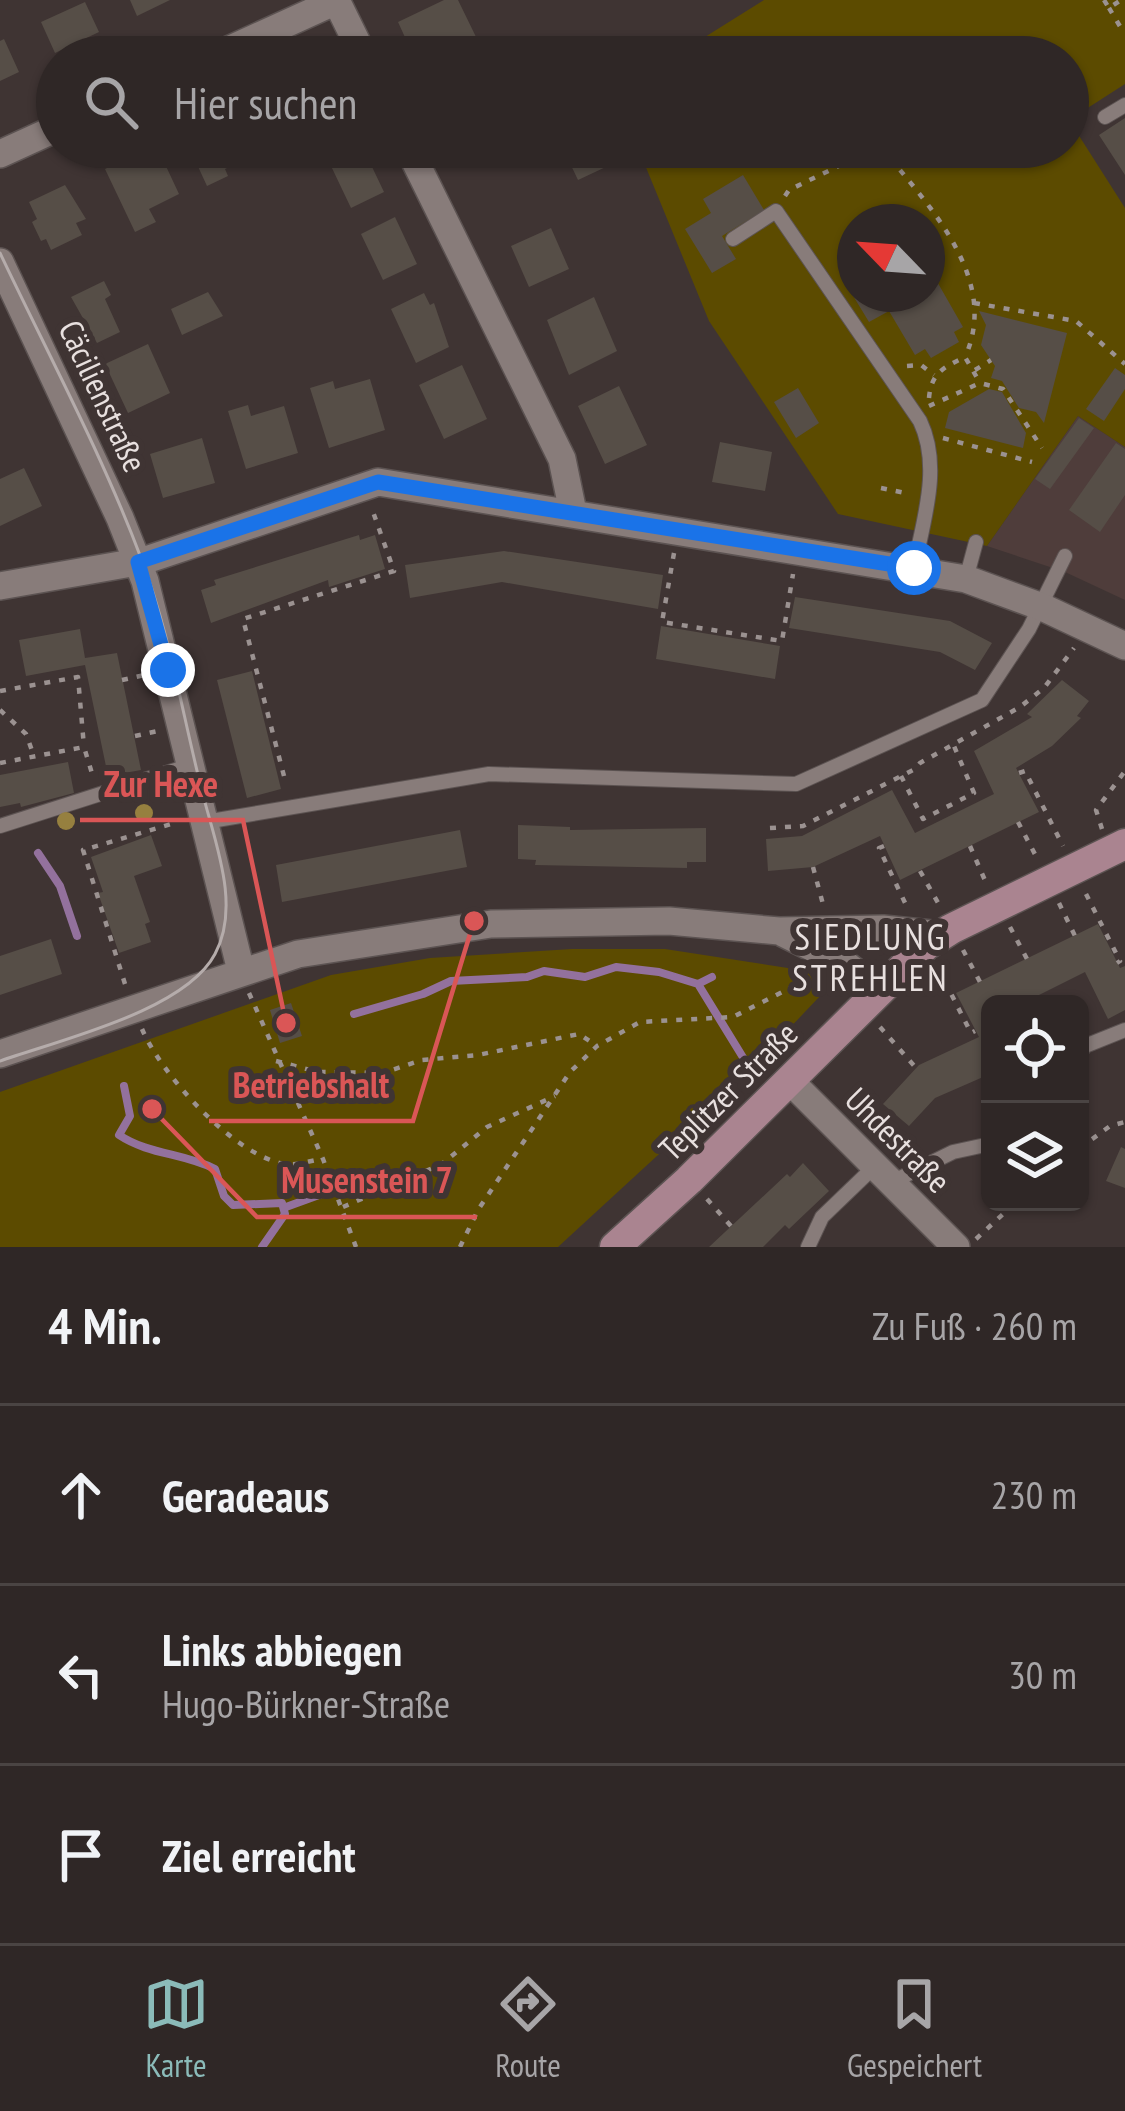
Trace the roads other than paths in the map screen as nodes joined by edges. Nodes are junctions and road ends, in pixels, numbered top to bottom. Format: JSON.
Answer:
{"nodes":[{"id":1,"x":336,"y":0,"type":"edge"},
{"id":2,"x":258,"y":36,"type":"edge"},
{"id":3,"x":354,"y":36,"type":"edge"},
{"id":4,"x":1125,"y":104,"type":"edge"},
{"id":5,"x":1105,"y":118,"type":"dead end"},
{"id":6,"x":36,"y":138,"type":"edge"},
{"id":7,"x":0,"y":154,"type":"edge"},
{"id":8,"x":418,"y":168,"type":"edge"},
{"id":9,"x":733,"y":238,"type":"dead end"},
{"id":10,"x":0,"y":262,"type":"edge"},
{"id":11,"x":573,"y":512,"type":"junction"},
{"id":12,"x":976,"y":542,"type":"dead end"},
{"id":13,"x":1064,"y":556,"type":"dead end"},
{"id":14,"x":138,"y":562,"type":"junction"},
{"id":15,"x":914,"y":568,"type":"junction"},
{"id":16,"x":966,"y":579,"type":"junction"},
{"id":17,"x":0,"y":586,"type":"edge"},
{"id":18,"x":1042,"y":607,"type":"junction"},
{"id":19,"x":1125,"y":646,"type":"edge"},
{"id":20,"x":191,"y":765,"type":"junction"},
{"id":21,"x":204,"y":819,"type":"junction"},
{"id":22,"x":0,"y":826,"type":"edge"},
{"id":23,"x":1118,"y":848,"type":"edge"},
{"id":24,"x":779,"y":931,"type":"junction"},
{"id":25,"x":929,"y":938,"type":"junction"},
{"id":26,"x":242,"y":971,"type":"junction"},
{"id":27,"x":870,"y":998,"type":"junction"},
{"id":28,"x":1125,"y":1030,"type":"edge"},
{"id":29,"x":1089,"y":1044,"type":"edge"},
{"id":30,"x":0,"y":1054,"type":"edge"},
{"id":31,"x":790,"y":1081,"type":"junction"},
{"id":32,"x":981,"y":1146,"type":"edge"},
{"id":33,"x":882,"y":1175,"type":"junction"},
{"id":34,"x":615,"y":1247,"type":"edge"},
{"id":35,"x":808,"y":1247,"type":"edge"},
{"id":36,"x":956,"y":1247,"type":"edge"}],
"edges":[{"from":1,"to":2,"type":"street"},
{"from":1,"to":3,"type":"street"},
{"from":4,"to":5,"type":"lane"},
{"from":6,"to":7,"type":"street"},
{"from":8,"to":11,"type":"street"},
{"from":9,"to":15,"type":"lane"},
{"from":10,"to":14,"type":"street","name":"Cäcilienstraße"},
{"from":11,"to":14,"type":"street"},
{"from":11,"to":15,"type":"street"},
{"from":12,"to":16,"type":"lane"},
{"from":13,"to":18,"type":"lane"},
{"from":14,"to":17,"type":"street"},
{"from":14,"to":20,"type":"street","name":"Cäcilienstraße"},
{"from":15,"to":16,"type":"street"},
{"from":16,"to":18,"type":"street"},
{"from":18,"to":19,"type":"street"},
{"from":18,"to":21,"type":"lane"},
{"from":20,"to":21,"type":"street","name":"Cäcilienstraße"},
{"from":20,"to":22,"type":"lane"},
{"from":21,"to":26,"type":"street","name":"Cäcilienstraße"},
{"from":23,"to":25,"type":"main road","name":"Teplitzer Straße"},
{"from":24,"to":25,"type":"street"},
{"from":24,"to":26,"type":"street"},
{"from":24,"to":27,"type":"street"},
{"from":25,"to":27,"type":"main road","name":"Teplitzer Straße"},
{"from":26,"to":30,"type":"street"},
{"from":27,"to":31,"type":"main road","name":"Teplitzer Straße"},
{"from":28,"to":29,"type":"lane"},
{"from":31,"to":33,"type":"street","name":"Uhdestraße"},
{"from":31,"to":34,"type":"main road","name":"Teplitzer Straße"},
{"from":32,"to":33,"type":"lane"},
{"from":33,"to":35,"type":"lane"},
{"from":33,"to":36,"type":"street","name":"Uhdestraße"}]}
